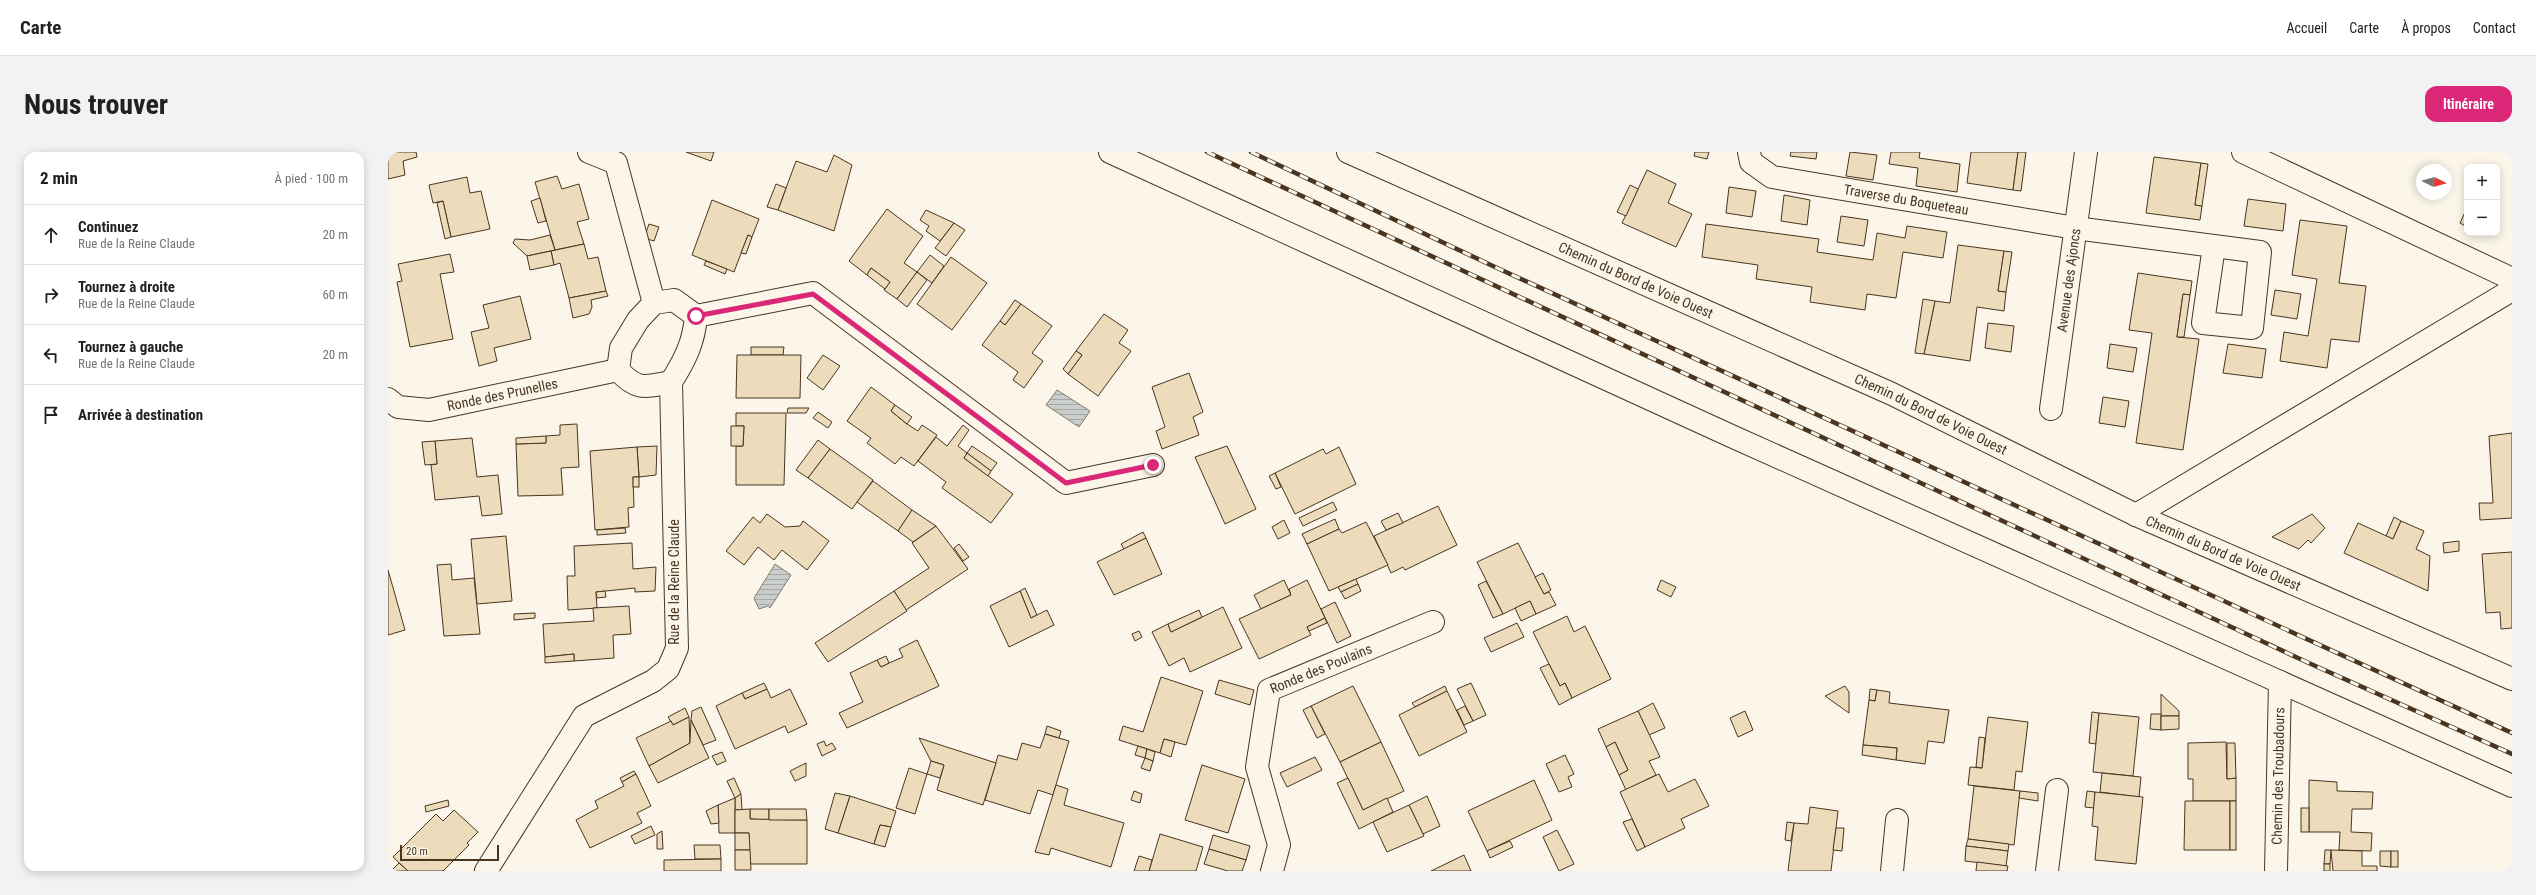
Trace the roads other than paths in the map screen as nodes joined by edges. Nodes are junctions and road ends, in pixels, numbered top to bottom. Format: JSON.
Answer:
{"nodes":[{"id":1,"x":589,"y":152,"type":"edge"},
{"id":2,"x":1110,"y":152,"type":"edge"},
{"id":3,"x":1348,"y":152,"type":"edge"},
{"id":4,"x":1749,"y":152,"type":"edge"},
{"id":5,"x":2086,"y":152,"type":"edge"},
{"id":6,"x":2243,"y":152,"type":"edge"},
{"id":7,"x":2075,"y":228,"type":"junction"},
{"id":8,"x":2214,"y":246,"type":"dead end"},
{"id":9,"x":2512,"y":279,"type":"edge"},
{"id":10,"x":2512,"y":290,"type":"edge"},
{"id":11,"x":654,"y":303,"type":"junction"},
{"id":12,"x":696,"y":316,"type":"junction"},
{"id":13,"x":618,"y":370,"type":"junction"},
{"id":14,"x":671,"y":382,"type":"junction"},
{"id":15,"x":388,"y":399,"type":"edge"},
{"id":16,"x":2051,"y":409,"type":"dead end"},
{"id":17,"x":1153,"y":465,"type":"dead end"},
{"id":18,"x":2136,"y":515,"type":"junction"},
{"id":19,"x":1433,"y":622,"type":"dead end"},
{"id":20,"x":2512,"y":679,"type":"edge"},
{"id":21,"x":2280,"y":682,"type":"junction"},
{"id":22,"x":2512,"y":786,"type":"edge"},
{"id":23,"x":2057,"y":790,"type":"dead end"},
{"id":24,"x":1897,"y":820,"type":"dead end"},
{"id":25,"x":486,"y":871,"type":"edge"},
{"id":26,"x":1272,"y":871,"type":"edge"},
{"id":27,"x":1892,"y":871,"type":"edge"},
{"id":28,"x":2047,"y":871,"type":"edge"},
{"id":29,"x":2276,"y":871,"type":"edge"}],
"edges":[{"from":1,"to":11,"type":"street"},
{"from":2,"to":21,"type":"street"},
{"from":3,"to":18,"type":"street","name":"Chemin du Bord de Voie Ouest"},
{"from":4,"to":7,"type":"street","name":"Traverse du Boqueteau"},
{"from":5,"to":7,"type":"street","name":"Avenue des Ajoncs"},
{"from":6,"to":9,"type":"street"},
{"from":7,"to":8,"type":"street","name":"Traverse du Boqueteau"},
{"from":7,"to":16,"type":"street","name":"Avenue des Ajoncs"},
{"from":10,"to":18,"type":"street"},
{"from":11,"to":12,"type":"street"},
{"from":11,"to":13,"type":"street"},
{"from":12,"to":14,"type":"street"},
{"from":12,"to":17,"type":"street"},
{"from":13,"to":14,"type":"street"},
{"from":13,"to":15,"type":"street","name":"Ronde des Prunelles"},
{"from":14,"to":25,"type":"street","name":"Rue de la Reine Claude"},
{"from":18,"to":20,"type":"street","name":"Chemin du Bord de Voie Ouest"},
{"from":19,"to":26,"type":"street","name":"Ronde des Poulains"},
{"from":21,"to":22,"type":"street"},
{"from":21,"to":29,"type":"street","name":"Chemin des Troubadours"},
{"from":23,"to":28,"type":"street"},
{"from":24,"to":27,"type":"street"}]}
